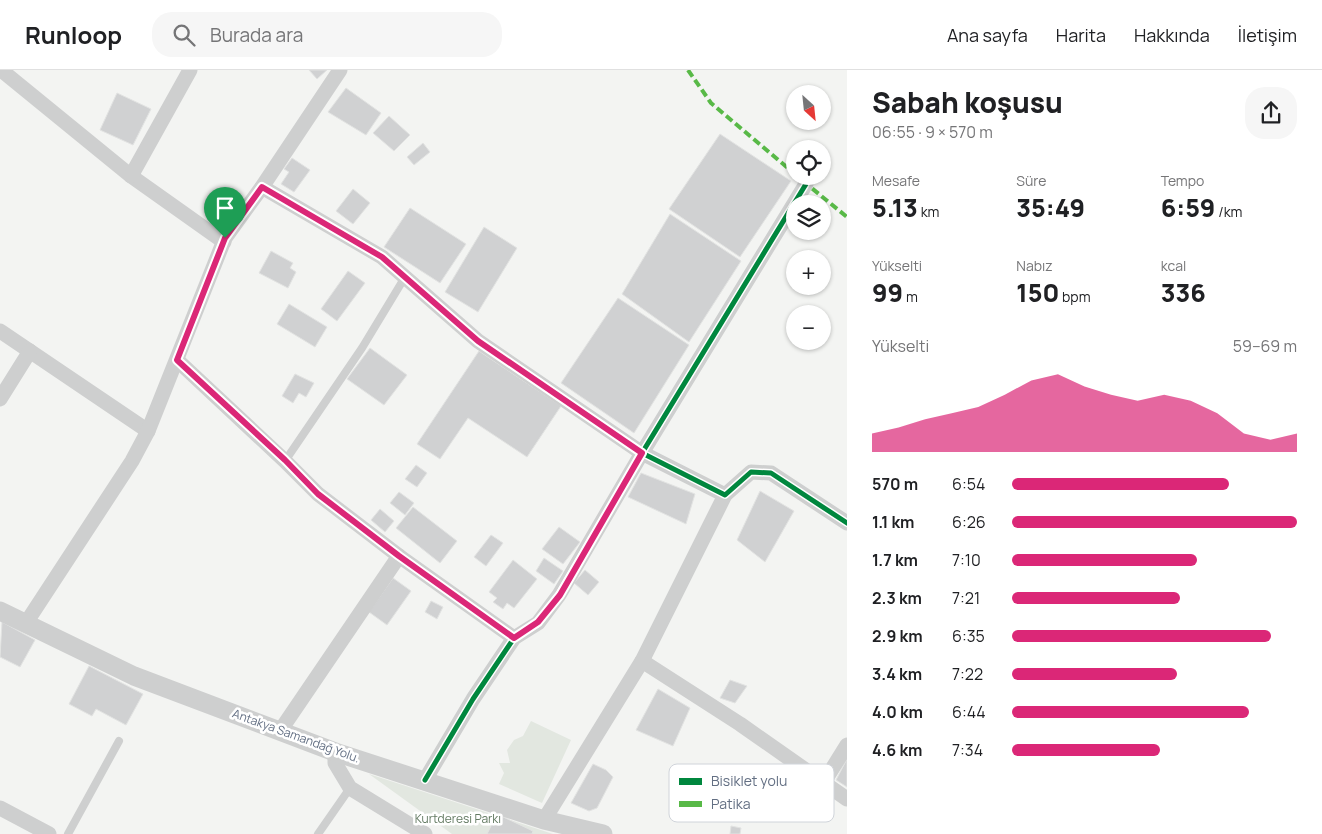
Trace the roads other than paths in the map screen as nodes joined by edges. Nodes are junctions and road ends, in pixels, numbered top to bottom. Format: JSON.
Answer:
{"nodes":[{"id":1,"x":1,"y":70,"type":"edge"},
{"id":2,"x":190,"y":70,"type":"edge"},
{"id":3,"x":340,"y":70,"type":"edge"},
{"id":4,"x":131,"y":176,"type":"junction"},
{"id":5,"x":805,"y":185,"type":"edge"},
{"id":6,"x":262,"y":187,"type":"junction"},
{"id":7,"x":224,"y":242,"type":"junction"},
{"id":8,"x":405,"y":277,"type":"junction"},
{"id":9,"x":0,"y":331,"type":"edge"},
{"id":10,"x":30,"y":351,"type":"junction"},
{"id":11,"x":177,"y":360,"type":"junction"},
{"id":12,"x":0,"y":399,"type":"edge"},
{"id":13,"x":148,"y":431,"type":"junction"},
{"id":14,"x":642,"y":453,"type":"junction"},
{"id":15,"x":285,"y":460,"type":"junction"},
{"id":16,"x":725,"y":495,"type":"junction"},
{"id":17,"x":847,"y":523,"type":"edge"},
{"id":18,"x":399,"y":556,"type":"junction"},
{"id":19,"x":0,"y":611,"type":"edge"},
{"id":20,"x":26,"y":623,"type":"junction"},
{"id":21,"x":514,"y":638,"type":"junction"},
{"id":22,"x":642,"y":661,"type":"junction"},
{"id":23,"x":280,"y":731,"type":"junction"},
{"id":24,"x":119,"y":741,"type":"dead end"},
{"id":25,"x":847,"y":745,"type":"edge"},
{"id":26,"x":335,"y":752,"type":"junction"},
{"id":27,"x":798,"y":764,"type":"edge"},
{"id":28,"x":834,"y":766,"type":"edge"},
{"id":29,"x":425,"y":780,"type":"junction"},
{"id":30,"x":350,"y":788,"type":"junction"},
{"id":31,"x":834,"y":789,"type":"edge"},
{"id":32,"x":847,"y":799,"type":"edge"},
{"id":33,"x":0,"y":808,"type":"edge"},
{"id":34,"x":544,"y":820,"type":"junction"},
{"id":35,"x":49,"y":834,"type":"edge"},
{"id":36,"x":68,"y":834,"type":"edge"},
{"id":37,"x":318,"y":834,"type":"edge"},
{"id":38,"x":425,"y":834,"type":"edge"},
{"id":39,"x":603,"y":834,"type":"edge"}],
"edges":[{"from":1,"to":4,"type":"street"},
{"from":2,"to":4,"type":"street"},
{"from":3,"to":6,"type":"street"},
{"from":4,"to":7,"type":"street"},
{"from":5,"to":14,"type":"street"},
{"from":6,"to":7,"type":"street"},
{"from":6,"to":8,"type":"street"},
{"from":7,"to":11,"type":"street"},
{"from":8,"to":14,"type":"street"},
{"from":8,"to":15,"type":"lane"},
{"from":9,"to":10,"type":"street"},
{"from":10,"to":12,"type":"street"},
{"from":10,"to":13,"type":"street"},
{"from":11,"to":13,"type":"street"},
{"from":11,"to":15,"type":"street"},
{"from":13,"to":20,"type":"street"},
{"from":14,"to":16,"type":"street"},
{"from":14,"to":21,"type":"street"},
{"from":15,"to":18,"type":"street"},
{"from":16,"to":17,"type":"street"},
{"from":16,"to":22,"type":"street"},
{"from":18,"to":21,"type":"street"},
{"from":18,"to":23,"type":"street"},
{"from":19,"to":20,"type":"street","name":"Antakya Samandağ Yolu."},
{"from":20,"to":23,"type":"street","name":"Antakya Samandağ Yolu."},
{"from":21,"to":29,"type":"street"},
{"from":22,"to":27,"type":"street"},
{"from":22,"to":34,"type":"street"},
{"from":23,"to":26,"type":"street","name":"Antakya Samandağ Yolu."},
{"from":24,"to":36,"type":"lane"},
{"from":25,"to":28,"type":"street"},
{"from":26,"to":29,"type":"street","name":"Antakya Samandağ Yolu."},
{"from":26,"to":30,"type":"street"},
{"from":29,"to":34,"type":"street","name":"Antakya Samandağ Yolu."},
{"from":30,"to":37,"type":"lane"},
{"from":30,"to":38,"type":"street"},
{"from":31,"to":32,"type":"street"},
{"from":33,"to":35,"type":"street"},
{"from":34,"to":39,"type":"street","name":"Antakya Samandağ Yolu."}]}
